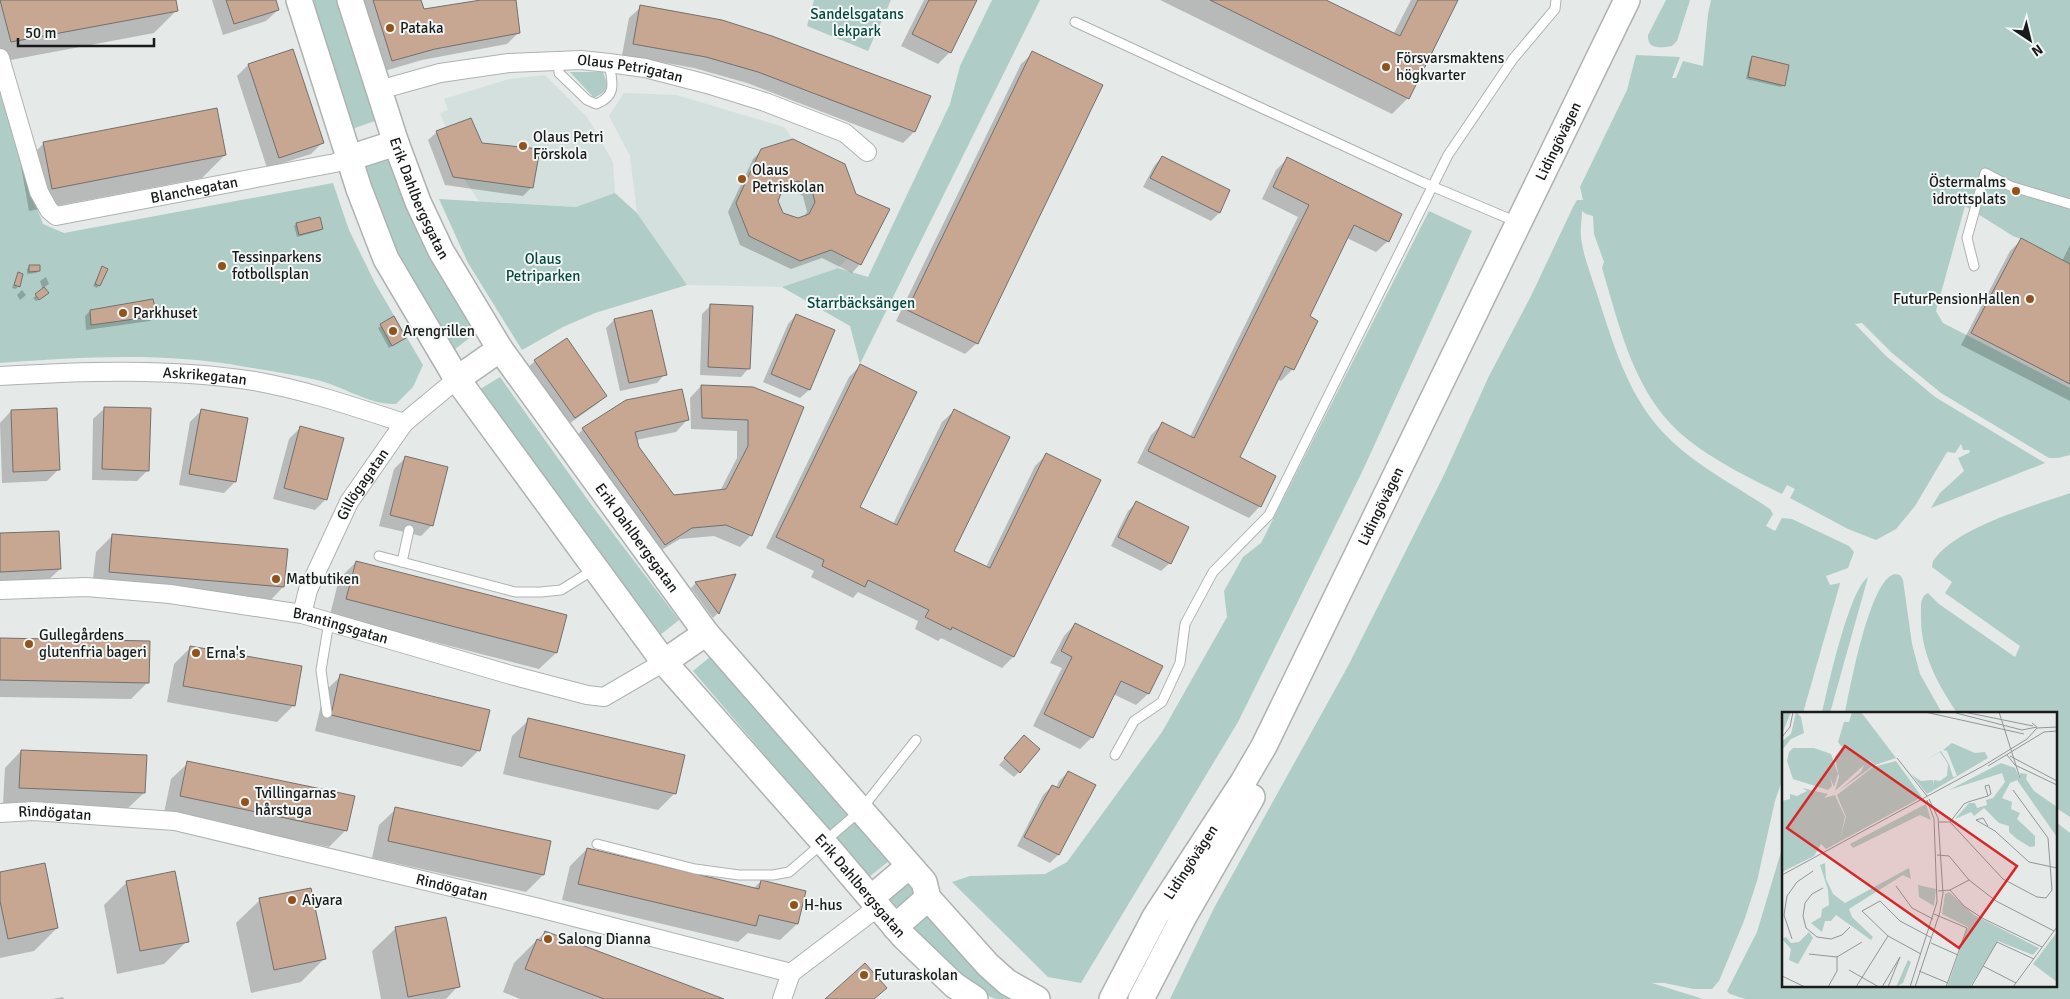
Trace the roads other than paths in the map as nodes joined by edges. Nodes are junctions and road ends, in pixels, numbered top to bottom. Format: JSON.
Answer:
{"nodes":[{"id":1,"x":299,"y":0,"type":"edge"},
{"id":2,"x":350,"y":0,"type":"edge"},
{"id":3,"x":1556,"y":0,"type":"edge"},
{"id":4,"x":1627,"y":0,"type":"edge"},
{"id":5,"x":1642,"y":0,"type":"edge"},
{"id":6,"x":1075,"y":22,"type":"dead end"},
{"id":7,"x":0,"y":58,"type":"edge"},
{"id":8,"x":558,"y":61,"type":"junction"},
{"id":9,"x":609,"y":63,"type":"junction"},
{"id":10,"x":380,"y":90,"type":"junction"},
{"id":11,"x":396,"y":143,"type":"junction"},
{"id":12,"x":867,"y":152,"type":"dead end"},
{"id":13,"x":349,"y":158,"type":"junction"},
{"id":14,"x":1431,"y":186,"type":"junction"},
{"id":15,"x":2070,"y":204,"type":"edge"},
{"id":16,"x":1518,"y":222,"type":"junction"},
{"id":17,"x":1974,"y":266,"type":"dead end"},
{"id":18,"x":500,"y":349,"type":"junction"},
{"id":19,"x":0,"y":376,"type":"edge"},
{"id":20,"x":457,"y":379,"type":"junction"},
{"id":21,"x":404,"y":423,"type":"junction"},
{"id":22,"x":409,"y":530,"type":"dead end"},
{"id":23,"x":378,"y":556,"type":"dead end"},
{"id":24,"x":402,"y":562,"type":"junction"},
{"id":25,"x":595,"y":568,"type":"junction"},
{"id":26,"x":0,"y":590,"type":"edge"},
{"id":27,"x":302,"y":614,"type":"junction"},
{"id":28,"x":329,"y":622,"type":"junction"},
{"id":29,"x":706,"y":633,"type":"junction"},
{"id":30,"x":664,"y":662,"type":"junction"},
{"id":31,"x":327,"y":712,"type":"dead end"},
{"id":32,"x":916,"y":740,"type":"dead end"},
{"id":33,"x":1115,"y":754,"type":"dead end"},
{"id":34,"x":860,"y":810,"type":"junction"},
{"id":35,"x":0,"y":813,"type":"edge"},
{"id":36,"x":824,"y":843,"type":"junction"},
{"id":37,"x":597,"y":844,"type":"dead end"},
{"id":38,"x":909,"y":866,"type":"junction"},
{"id":39,"x":928,"y":898,"type":"junction"},
{"id":40,"x":874,"y":902,"type":"junction"},
{"id":41,"x":894,"y":927,"type":"junction"},
{"id":42,"x":791,"y":973,"type":"junction"},
{"id":43,"x":782,"y":999,"type":"edge"},
{"id":44,"x":976,"y":999,"type":"edge"},
{"id":45,"x":1037,"y":999,"type":"edge"},
{"id":46,"x":1112,"y":999,"type":"edge"},
{"id":47,"x":1141,"y":999,"type":"edge"}],
"edges":[{"from":1,"to":13,"type":"street","name":"Erik Dahlbergsgatan"},
{"from":2,"to":10,"type":"street","name":"Erik Dahlbergsgatan"},
{"from":3,"to":14,"type":"lane"},
{"from":4,"to":16,"type":"street","name":"Lidingövägen"},
{"from":5,"to":47,"type":"street","name":"Lidingövägen"},
{"from":6,"to":14,"type":"lane"},
{"from":7,"to":13,"type":"street","name":"Blanchegatan"},
{"from":8,"to":9,"type":"street","name":"Olaus Petrigatan"},
{"from":8,"to":9,"type":"lane"},
{"from":8,"to":10,"type":"street","name":"Olaus Petrigatan"},
{"from":9,"to":12,"type":"street","name":"Olaus Petrigatan"},
{"from":10,"to":11,"type":"street","name":"Erik Dahlbergsgatan"},
{"from":11,"to":13,"type":"street"},
{"from":11,"to":18,"type":"street","name":"Erik Dahlbergsgatan"},
{"from":13,"to":20,"type":"street","name":"Erik Dahlbergsgatan"},
{"from":14,"to":16,"type":"lane"},
{"from":14,"to":33,"type":"lane"},
{"from":15,"to":17,"type":"lane"},
{"from":16,"to":46,"type":"street","name":"Lidingövägen"},
{"from":18,"to":20,"type":"street"},
{"from":18,"to":29,"type":"street","name":"Erik Dahlbergsgatan"},
{"from":19,"to":21,"type":"street","name":"Askrikegatan"},
{"from":20,"to":21,"type":"street","name":"Gillögagatan"},
{"from":20,"to":25,"type":"street","name":"Erik Dahlbergsgatan"},
{"from":21,"to":27,"type":"street","name":"Gillögagatan"},
{"from":22,"to":24,"type":"lane"},
{"from":23,"to":24,"type":"lane"},
{"from":24,"to":25,"type":"lane"},
{"from":25,"to":30,"type":"street","name":"Erik Dahlbergsgatan"},
{"from":26,"to":27,"type":"street","name":"Brantingsgatan"},
{"from":27,"to":28,"type":"street","name":"Brantingsgatan"},
{"from":28,"to":30,"type":"street","name":"Brantingsgatan"},
{"from":28,"to":31,"type":"lane"},
{"from":29,"to":30,"type":"street"},
{"from":29,"to":34,"type":"street","name":"Erik Dahlbergsgatan"},
{"from":30,"to":36,"type":"street","name":"Erik Dahlbergsgatan"},
{"from":32,"to":34,"type":"lane"},
{"from":34,"to":36,"type":"lane"},
{"from":34,"to":38,"type":"street","name":"Erik Dahlbergsgatan"},
{"from":35,"to":42,"type":"street","name":"Rindögatan"},
{"from":36,"to":37,"type":"lane"},
{"from":36,"to":40,"type":"street","name":"Erik Dahlbergsgatan"},
{"from":38,"to":39,"type":"street","name":"Erik Dahlbergsgatan"},
{"from":38,"to":40,"type":"street"},
{"from":39,"to":41,"type":"street"},
{"from":39,"to":45,"type":"street","name":"Erik Dahlbergsgatan"},
{"from":40,"to":41,"type":"street","name":"Erik Dahlbergsgatan"},
{"from":40,"to":42,"type":"street"},
{"from":41,"to":44,"type":"street","name":"Erik Dahlbergsgatan"},
{"from":42,"to":43,"type":"street"}]}
